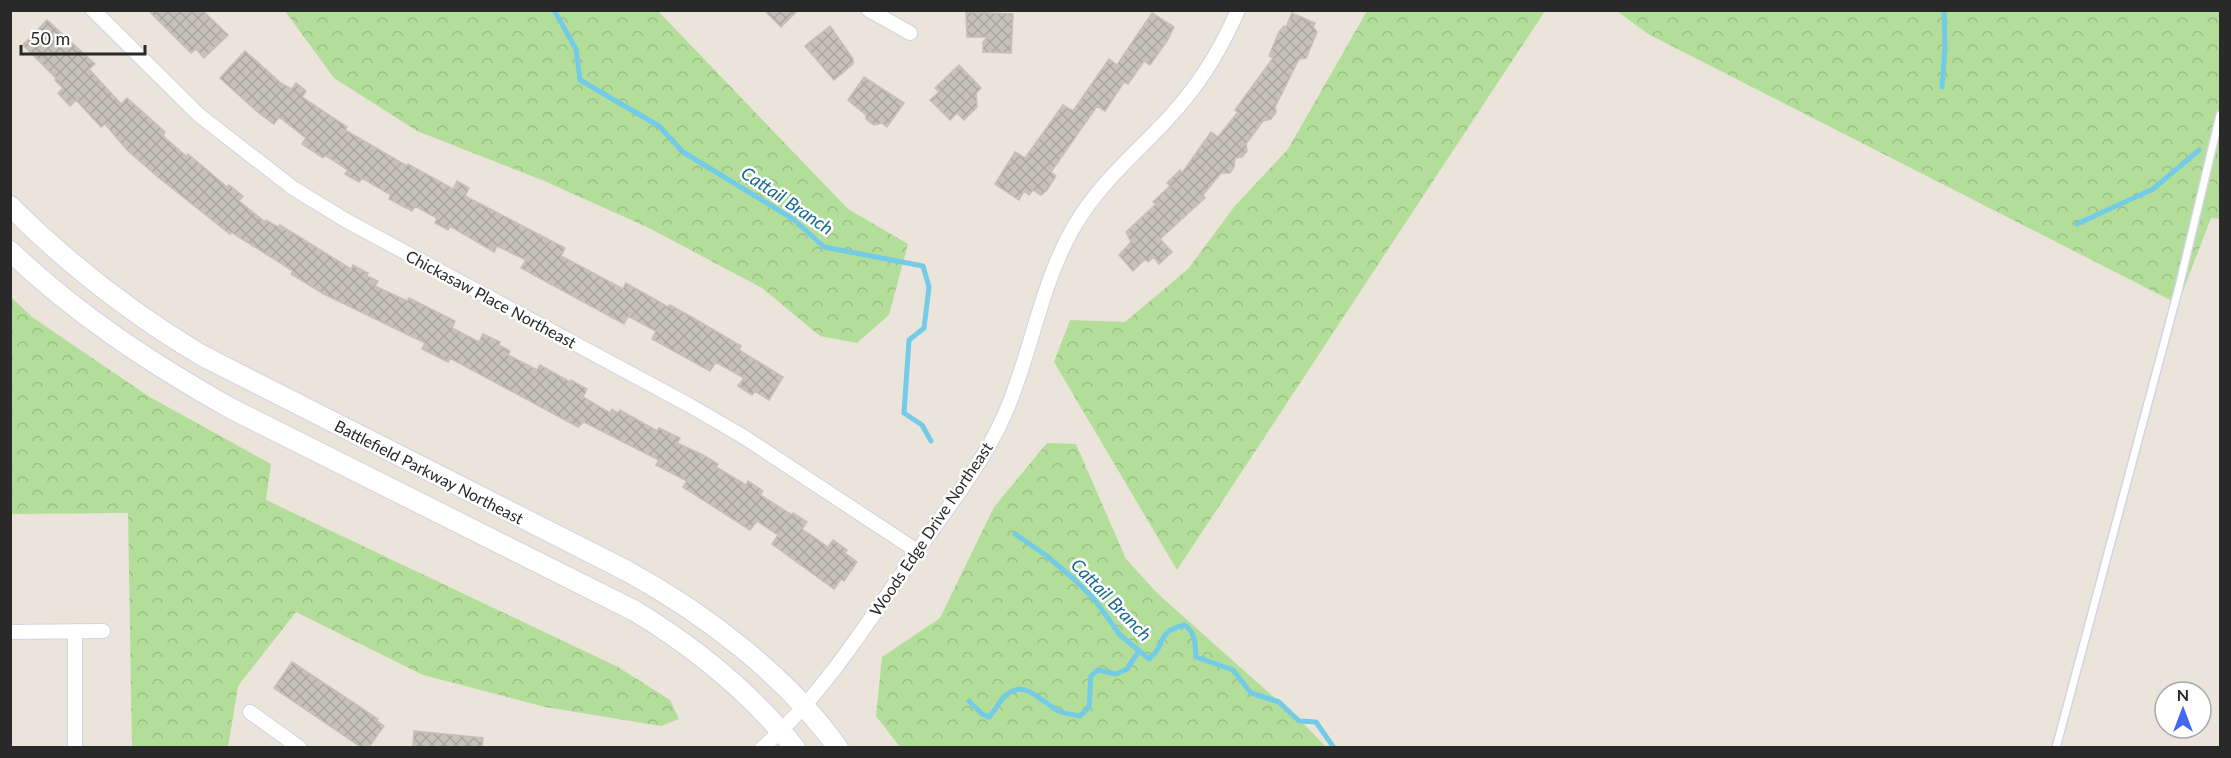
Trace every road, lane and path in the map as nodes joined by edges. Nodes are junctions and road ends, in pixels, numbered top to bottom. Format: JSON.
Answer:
{"nodes":[{"id":1,"x":93,"y":10,"type":"edge"},
{"id":2,"x":869,"y":10,"type":"edge"},
{"id":3,"x":1238,"y":10,"type":"edge"},
{"id":4,"x":910,"y":33,"type":"dead end"},
{"id":5,"x":2220,"y":116,"type":"edge"},
{"id":6,"x":10,"y":206,"type":"edge"},
{"id":7,"x":10,"y":251,"type":"edge"},
{"id":8,"x":917,"y":551,"type":"junction"},
{"id":9,"x":75,"y":631,"type":"junction"},
{"id":10,"x":103,"y":631,"type":"dead end"},
{"id":11,"x":10,"y":632,"type":"edge"},
{"id":12,"x":802,"y":706,"type":"junction"},
{"id":13,"x":250,"y":712,"type":"dead end"},
{"id":14,"x":781,"y":730,"type":"junction"},
{"id":15,"x":75,"y":747,"type":"edge"},
{"id":16,"x":300,"y":747,"type":"edge"},
{"id":17,"x":762,"y":747,"type":"edge"},
{"id":18,"x":795,"y":747,"type":"edge"},
{"id":19,"x":838,"y":747,"type":"edge"},
{"id":20,"x":2056,"y":747,"type":"edge"}],
"edges":[{"from":1,"to":8,"type":"street","name":"Chickasaw Place Northeast"},
{"from":2,"to":4,"type":"street"},
{"from":3,"to":8,"type":"street","name":"Woods Edge Drive Northeast"},
{"from":5,"to":20,"type":"lane"},
{"from":6,"to":12,"type":"main road","name":"Battlefield Parkway Northeast"},
{"from":7,"to":14,"type":"main road","name":"Battlefield Parkway Northeast"},
{"from":8,"to":12,"type":"street","name":"Woods Edge Drive Northeast"},
{"from":9,"to":10,"type":"street"},
{"from":9,"to":11,"type":"street"},
{"from":9,"to":15,"type":"street"},
{"from":12,"to":14,"type":"street","name":"Woods Edge Drive Northeast"},
{"from":12,"to":19,"type":"main road","name":"Battlefield Parkway Northeast"},
{"from":13,"to":16,"type":"street"},
{"from":14,"to":17,"type":"street","name":"Woods Edge Drive Northeast"},
{"from":14,"to":18,"type":"main road","name":"Battlefield Parkway Northeast"}]}
